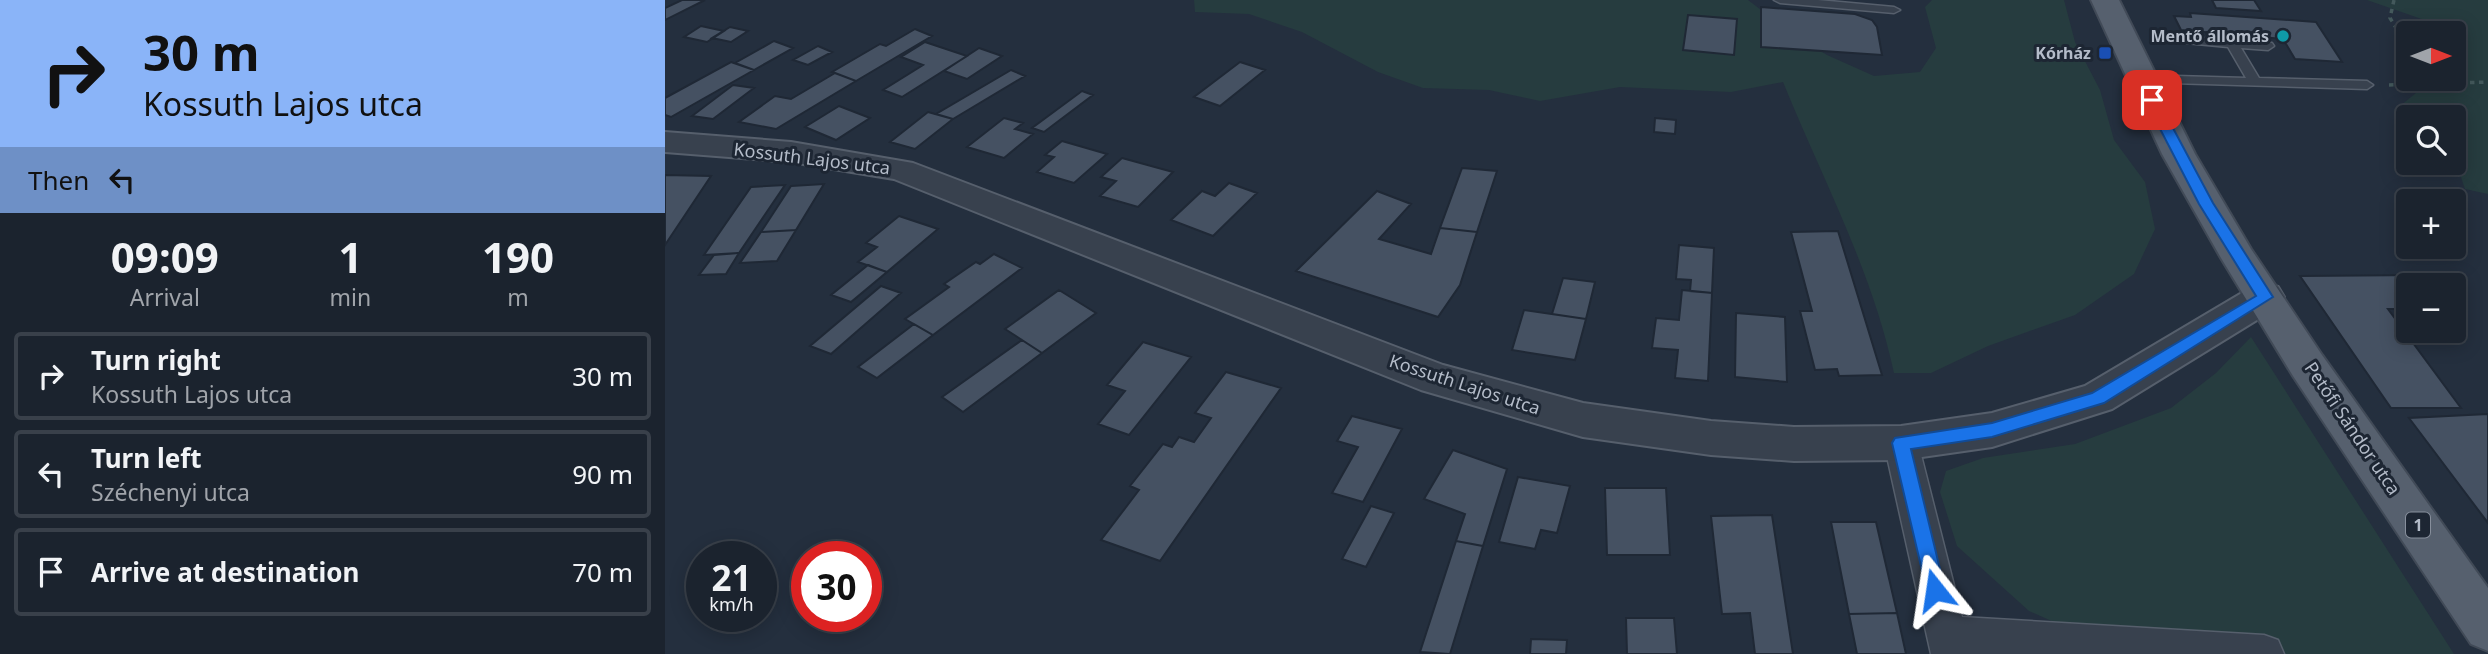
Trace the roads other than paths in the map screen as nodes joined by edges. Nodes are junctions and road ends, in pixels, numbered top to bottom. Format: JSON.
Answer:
{"nodes":[{"id":1,"x":1780,"y":0,"type":"edge"},
{"id":2,"x":2105,"y":0,"type":"edge"},
{"id":3,"x":1894,"y":10,"type":"dead end"},
{"id":4,"x":2190,"y":41,"type":"dead end"},
{"id":5,"x":2232,"y":44,"type":"junction"},
{"id":6,"x":2268,"y":46,"type":"dead end"},
{"id":7,"x":2141,"y":79,"type":"junction"},
{"id":8,"x":2315,"y":83,"type":"junction"},
{"id":9,"x":2252,"y":85,"type":"junction"},
{"id":10,"x":2367,"y":85,"type":"road end"},
{"id":11,"x":2324,"y":95,"type":"dead end"},
{"id":12,"x":665,"y":142,"type":"edge"},
{"id":13,"x":2265,"y":297,"type":"junction"},
{"id":14,"x":1901,"y":443,"type":"junction"},
{"id":15,"x":2488,"y":628,"type":"edge"},
{"id":16,"x":1949,"y":645,"type":"edge"},
{"id":17,"x":2265,"y":654,"type":"edge"}],
"edges":[{"from":1,"to":3,"type":"lane"},
{"from":2,"to":7,"type":"main road","number":"1"},
{"from":4,"to":5,"type":"lane"},
{"from":5,"to":6,"type":"lane"},
{"from":5,"to":9,"type":"lane"},
{"from":7,"to":9,"type":"lane"},
{"from":7,"to":13,"type":"main road","number":"1"},
{"from":8,"to":9,"type":"lane"},
{"from":8,"to":10,"type":"lane"},
{"from":8,"to":11,"type":"lane"},
{"from":12,"to":14,"type":"street","name":"Kossuth Lajos utca"},
{"from":13,"to":14,"type":"street","name":"Kossuth Lajos utca"},
{"from":13,"to":15,"type":"main road","name":"Petőfi Sándor utca","number":"1"},
{"from":14,"to":16,"type":"street"},
{"from":16,"to":17,"type":"street"}]}
